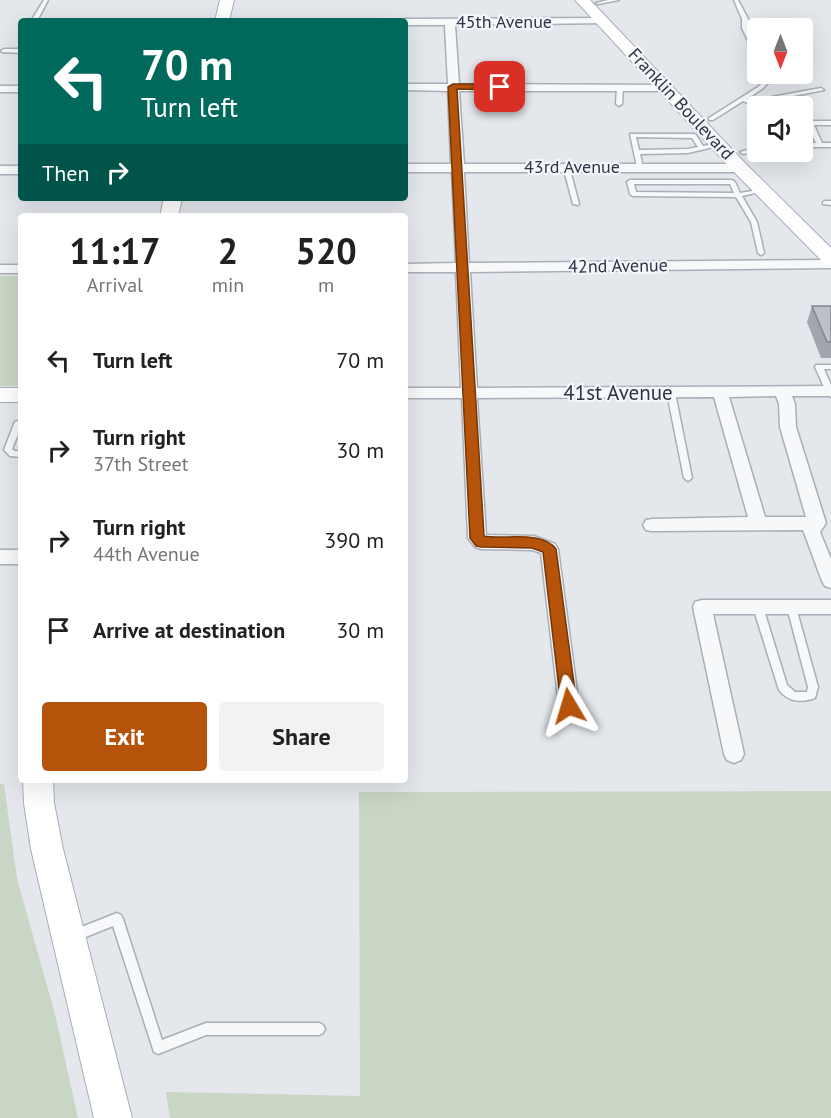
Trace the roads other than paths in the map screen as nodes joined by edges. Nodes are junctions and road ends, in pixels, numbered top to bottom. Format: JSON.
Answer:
{"nodes":[{"id":1,"x":45,"y":0,"type":"edge"},
{"id":2,"x":227,"y":0,"type":"edge"},
{"id":3,"x":617,"y":0,"type":"edge"},
{"id":4,"x":736,"y":0,"type":"edge"},
{"id":5,"x":592,"y":1,"type":"edge"},
{"id":6,"x":36,"y":18,"type":"edge"},
{"id":7,"x":223,"y":18,"type":"edge"},
{"id":8,"x":603,"y":21,"type":"junction"},
{"id":9,"x":408,"y":22,"type":"edge"},
{"id":10,"x":450,"y":22,"type":"junction"},
{"id":11,"x":747,"y":32,"type":"edge"},
{"id":12,"x":626,"y":45,"type":"junction"},
{"id":13,"x":4,"y":51,"type":"dead end"},
{"id":14,"x":18,"y":51,"type":"edge"},
{"id":15,"x":763,"y":84,"type":"edge"},
{"id":16,"x":408,"y":87,"type":"edge"},
{"id":17,"x":453,"y":87,"type":"junction"},
{"id":18,"x":620,"y":87,"type":"junction"},
{"id":19,"x":665,"y":88,"type":"junction"},
{"id":20,"x":0,"y":89,"type":"edge"},
{"id":21,"x":18,"y":89,"type":"edge"},
{"id":22,"x":821,"y":90,"type":"dead end"},
{"id":23,"x":796,"y":94,"type":"joint"},
{"id":24,"x":786,"y":96,"type":"edge"},
{"id":25,"x":742,"y":99,"type":"junction"},
{"id":26,"x":747,"y":101,"type":"edge"},
{"id":27,"x":619,"y":104,"type":"dead end"},
{"id":28,"x":711,"y":119,"type":"junction"},
{"id":29,"x":813,"y":123,"type":"edge"},
{"id":30,"x":831,"y":123,"type":"edge"},
{"id":31,"x":813,"y":130,"type":"edge"},
{"id":32,"x":719,"y":145,"type":"junction"},
{"id":33,"x":813,"y":145,"type":"edge"},
{"id":34,"x":820,"y":145,"type":"junction"},
{"id":35,"x":831,"y":145,"type":"edge"},
{"id":36,"x":701,"y":148,"type":"junction"},
{"id":37,"x":637,"y":152,"type":"junction"},
{"id":38,"x":747,"y":156,"type":"edge"},
{"id":39,"x":750,"y":162,"type":"edge"},
{"id":40,"x":753,"y":162,"type":"edge"},
{"id":41,"x":566,"y":166,"type":"junction"},
{"id":42,"x":457,"y":167,"type":"junction"},
{"id":43,"x":640,"y":167,"type":"junction"},
{"id":44,"x":408,"y":168,"type":"edge"},
{"id":45,"x":0,"y":170,"type":"edge"},
{"id":46,"x":18,"y":170,"type":"edge"},
{"id":47,"x":762,"y":190,"type":"junction"},
{"id":48,"x":738,"y":195,"type":"junction"},
{"id":49,"x":576,"y":204,"type":"dead end"},
{"id":50,"x":831,"y":244,"type":"edge"},
{"id":51,"x":761,"y":253,"type":"dead end"},
{"id":52,"x":831,"y":262,"type":"edge"},
{"id":53,"x":408,"y":268,"type":"edge"},
{"id":54,"x":463,"y":268,"type":"junction"},
{"id":55,"x":18,"y":269,"type":"edge"},
{"id":56,"x":0,"y":270,"type":"edge"},
{"id":57,"x":831,"y":367,"type":"edge"},
{"id":58,"x":720,"y":392,"type":"junction"},
{"id":59,"x":830,"y":392,"type":"edge"},
{"id":60,"x":408,"y":393,"type":"edge"},
{"id":61,"x":471,"y":393,"type":"junction"},
{"id":62,"x":671,"y":393,"type":"junction"},
{"id":63,"x":783,"y":393,"type":"junction"},
{"id":64,"x":0,"y":395,"type":"edge"},
{"id":65,"x":18,"y":395,"type":"edge"},
{"id":66,"x":18,"y":424,"type":"edge"},
{"id":67,"x":18,"y":454,"type":"edge"},
{"id":68,"x":688,"y":478,"type":"dead end"},
{"id":69,"x":817,"y":523,"type":"junction"},
{"id":70,"x":758,"y":524,"type":"junction"},
{"id":71,"x":652,"y":525,"type":"dead end"},
{"id":72,"x":0,"y":557,"type":"edge"},
{"id":73,"x":18,"y":557,"type":"edge"},
{"id":74,"x":831,"y":581,"type":"edge"},
{"id":75,"x":758,"y":607,"type":"junction"},
{"id":76,"x":792,"y":607,"type":"junction"},
{"id":77,"x":831,"y":607,"type":"edge"},
{"id":78,"x":569,"y":706,"type":"dead end"},
{"id":79,"x":734,"y":754,"type":"dead end"},
{"id":80,"x":38,"y":783,"type":"edge"},
{"id":81,"x":70,"y":936,"type":"junction"},
{"id":82,"x":319,"y":1029,"type":"dead end"},
{"id":83,"x":113,"y":1118,"type":"edge"}],
"edges":[{"from":1,"to":6,"type":"lane"},
{"from":2,"to":7,"type":"main road"},
{"from":3,"to":5,"type":"lane"},
{"from":4,"to":11,"type":"lane"},
{"from":5,"to":8,"type":"main road","name":"Franklin Boulevard"},
{"from":5,"to":12,"type":"main road"},
{"from":5,"to":28,"type":"main road","name":"Franklin Boulevard"},
{"from":8,"to":10,"type":"street","name":"45th Avenue"},
{"from":8,"to":12,"type":"main road","name":"Franklin Boulevard"},
{"from":9,"to":10,"type":"street","name":"45th Avenue"},
{"from":10,"to":17,"type":"street"},
{"from":12,"to":19,"type":"main road","name":"Franklin Boulevard"},
{"from":13,"to":14,"type":"lane"},
{"from":15,"to":25,"type":"lane"},
{"from":16,"to":17,"type":"street"},
{"from":17,"to":18,"type":"street"},
{"from":17,"to":42,"type":"street"},
{"from":18,"to":19,"type":"street"},
{"from":18,"to":27,"type":"lane"},
{"from":19,"to":32,"type":"main road","name":"Franklin Boulevard"},
{"from":20,"to":21,"type":"street"},
{"from":22,"to":23,"type":"lane"},
{"from":23,"to":24,"type":"lane"},
{"from":25,"to":26,"type":"lane"},
{"from":25,"to":28,"type":"lane"},
{"from":28,"to":38,"type":"main road","name":"Franklin Boulevard"},
{"from":29,"to":30,"type":"lane"},
{"from":31,"to":34,"type":"lane"},
{"from":32,"to":36,"type":"lane"},
{"from":32,"to":38,"type":"main road","name":"Franklin Boulevard"},
{"from":33,"to":34,"type":"lane"},
{"from":34,"to":35,"type":"lane"},
{"from":36,"to":37,"type":"lane"},
{"from":36,"to":37,"type":"lane"},
{"from":37,"to":43,"type":"lane"},
{"from":38,"to":43,"type":"street","name":"43rd Avenue"},
{"from":39,"to":47,"type":"main road","name":"Franklin Boulevard"},
{"from":40,"to":50,"type":"main road","name":"Franklin Boulevard"},
{"from":41,"to":42,"type":"street","name":"43rd Avenue"},
{"from":41,"to":43,"type":"street","name":"43rd Avenue"},
{"from":41,"to":49,"type":"lane"},
{"from":42,"to":44,"type":"street","name":"43rd Avenue"},
{"from":42,"to":54,"type":"street"},
{"from":45,"to":46,"type":"street"},
{"from":47,"to":48,"type":"lane"},
{"from":47,"to":52,"type":"main road","name":"Franklin Boulevard"},
{"from":48,"to":48,"type":"lane"},
{"from":48,"to":51,"type":"lane"},
{"from":52,"to":54,"type":"street","name":"42nd Avenue"},
{"from":53,"to":54,"type":"street","name":"42nd Avenue"},
{"from":54,"to":61,"type":"street"},
{"from":55,"to":56,"type":"street"},
{"from":57,"to":59,"type":"lane"},
{"from":58,"to":62,"type":"street","name":"41st Avenue"},
{"from":58,"to":63,"type":"street","name":"41st Avenue"},
{"from":58,"to":70,"type":"street"},
{"from":59,"to":63,"type":"street","name":"41st Avenue"},
{"from":60,"to":61,"type":"street","name":"41st Avenue"},
{"from":61,"to":62,"type":"street","name":"41st Avenue"},
{"from":61,"to":78,"type":"street"},
{"from":62,"to":68,"type":"lane"},
{"from":63,"to":69,"type":"street"},
{"from":64,"to":65,"type":"main road"},
{"from":66,"to":67,"type":"lane"},
{"from":69,"to":70,"type":"street"},
{"from":69,"to":74,"type":"street"},
{"from":70,"to":71,"type":"street"},
{"from":72,"to":73,"type":"street"},
{"from":75,"to":76,"type":"street"},
{"from":75,"to":76,"type":"lane"},
{"from":75,"to":79,"type":"street"},
{"from":76,"to":77,"type":"street"},
{"from":80,"to":81,"type":"main road"},
{"from":81,"to":82,"type":"lane"},
{"from":81,"to":83,"type":"main road"}]}
